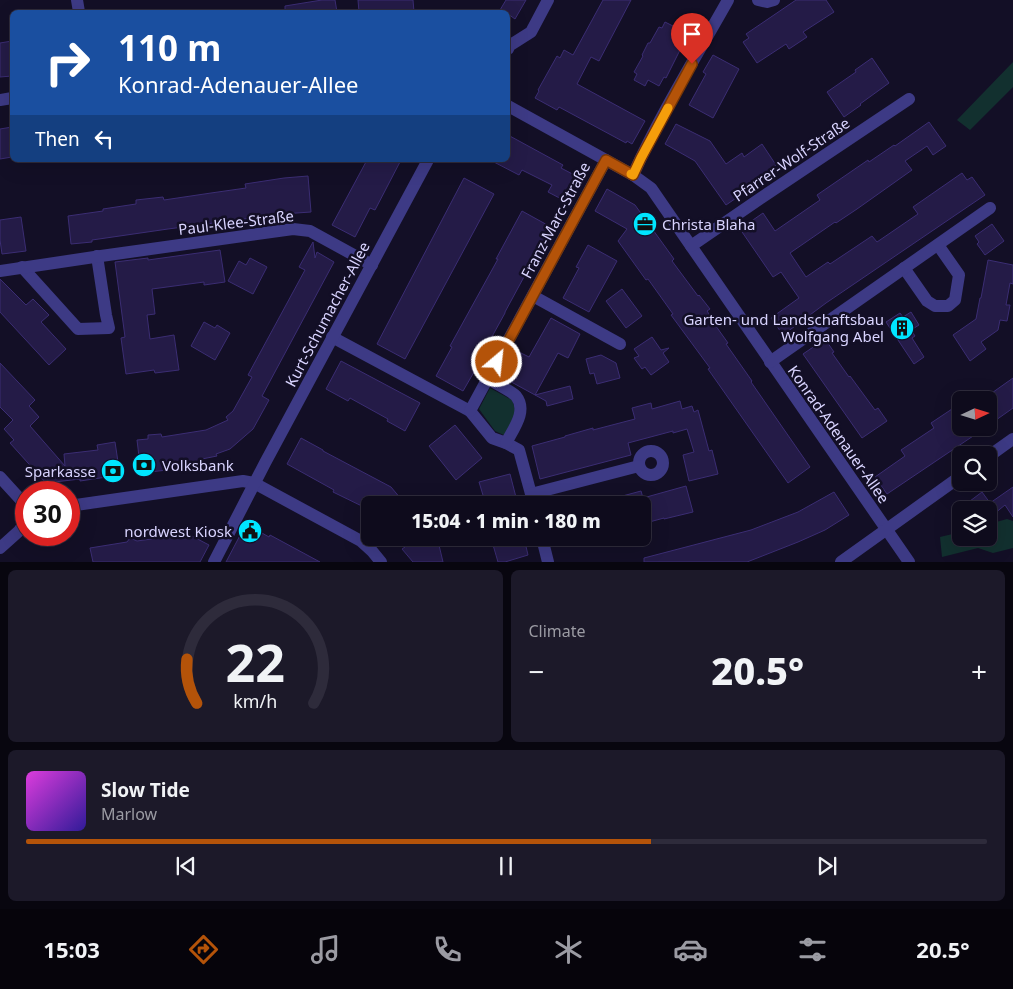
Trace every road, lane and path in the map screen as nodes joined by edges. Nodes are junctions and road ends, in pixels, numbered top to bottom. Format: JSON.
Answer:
{"nodes":[{"id":1,"x":548,"y":0,"type":"edge"},
{"id":2,"x":728,"y":0,"type":"edge"},
{"id":3,"x":758,"y":0,"type":"edge"},
{"id":4,"x":774,"y":0,"type":"edge"},
{"id":5,"x":510,"y":45,"type":"edge"},
{"id":6,"x":910,"y":99,"type":"dead end"},
{"id":7,"x":510,"y":107,"type":"edge"},
{"id":8,"x":606,"y":160,"type":"junction"},
{"id":9,"x":427,"y":162,"type":"edge"},
{"id":10,"x":633,"y":175,"type":"junction"},
{"id":11,"x":990,"y":208,"type":"dead end"},
{"id":12,"x":938,"y":245,"type":"junction"},
{"id":13,"x":691,"y":246,"type":"junction"},
{"id":14,"x":97,"y":256,"type":"junction"},
{"id":15,"x":372,"y":265,"type":"junction"},
{"id":16,"x":22,"y":267,"type":"junction"},
{"id":17,"x":904,"y":268,"type":"junction"},
{"id":18,"x":0,"y":271,"type":"edge"},
{"id":19,"x":533,"y":296,"type":"junction"},
{"id":20,"x":332,"y":337,"type":"junction"},
{"id":21,"x":620,"y":344,"type":"dead end"},
{"id":22,"x":770,"y":362,"type":"junction"},
{"id":23,"x":488,"y":379,"type":"junction"},
{"id":24,"x":470,"y":411,"type":"junction"},
{"id":25,"x":1013,"y":439,"type":"edge"},
{"id":26,"x":506,"y":443,"type":"junction"},
{"id":27,"x":997,"y":450,"type":"edge"},
{"id":28,"x":639,"y":466,"type":"dead end"},
{"id":29,"x":0,"y":477,"type":"edge"},
{"id":30,"x":952,"y":482,"type":"edge"},
{"id":31,"x":254,"y":483,"type":"junction"},
{"id":32,"x":15,"y":494,"type":"edge"},
{"id":33,"x":531,"y":496,"type":"edge"},
{"id":34,"x":545,"y":496,"type":"edge"},
{"id":35,"x":80,"y":504,"type":"edge"},
{"id":36,"x":886,"y":529,"type":"junction"},
{"id":37,"x":15,"y":535,"type":"edge"},
{"id":38,"x":544,"y":546,"type":"edge"},
{"id":39,"x":0,"y":548,"type":"edge"},
{"id":40,"x":214,"y":562,"type":"edge"},
{"id":41,"x":381,"y":562,"type":"edge"},
{"id":42,"x":548,"y":562,"type":"edge"},
{"id":43,"x":841,"y":562,"type":"edge"},
{"id":44,"x":908,"y":562,"type":"edge"}],
"edges":[{"from":1,"to":5,"type":"street"},
{"from":2,"to":10,"type":"street"},
{"from":3,"to":4,"type":"street"},
{"from":6,"to":13,"type":"street","name":"Pfarrer-Wolf-Straße"},
{"from":7,"to":8,"type":"street","name":"Konrad-Adenauer-Allee"},
{"from":8,"to":10,"type":"street","name":"Konrad-Adenauer-Allee"},
{"from":8,"to":19,"type":"street","name":"Franz-Marc-Straße"},
{"from":9,"to":15,"type":"street","name":"Kurt-Schumacher-Allee"},
{"from":10,"to":13,"type":"street","name":"Konrad-Adenauer-Allee"},
{"from":11,"to":12,"type":"street"},
{"from":12,"to":17,"type":"street"},
{"from":12,"to":17,"type":"street"},
{"from":13,"to":22,"type":"street","name":"Konrad-Adenauer-Allee"},
{"from":14,"to":15,"type":"street","name":"Paul-Klee-Straße"},
{"from":14,"to":16,"type":"street","name":"Paul-Klee-Straße"},
{"from":14,"to":16,"type":"street"},
{"from":15,"to":20,"type":"street","name":"Kurt-Schumacher-Allee"},
{"from":16,"to":18,"type":"street","name":"Paul-Klee-Straße"},
{"from":17,"to":22,"type":"street"},
{"from":19,"to":21,"type":"street","name":"Franz-Marc-Straße"},
{"from":19,"to":23,"type":"street","name":"Franz-Marc-Straße"},
{"from":20,"to":24,"type":"street"},
{"from":20,"to":31,"type":"street","name":"Kurt-Schumacher-Allee"},
{"from":22,"to":36,"type":"street","name":"Konrad-Adenauer-Allee"},
{"from":23,"to":24,"type":"street","name":"Franz-Marc-Straße"},
{"from":23,"to":26,"type":"street"},
{"from":24,"to":26,"type":"street"},
{"from":25,"to":27,"type":"street"},
{"from":26,"to":33,"type":"street"},
{"from":28,"to":34,"type":"street"},
{"from":29,"to":32,"type":"street"},
{"from":30,"to":36,"type":"street"},
{"from":31,"to":35,"type":"street"},
{"from":31,"to":40,"type":"street","name":"Kurt-Schumacher-Allee"},
{"from":31,"to":41,"type":"street"},
{"from":36,"to":43,"type":"street"},
{"from":36,"to":44,"type":"street","name":"Konrad-Adenauer-Allee"},
{"from":37,"to":39,"type":"street"},
{"from":38,"to":42,"type":"street"}]}
